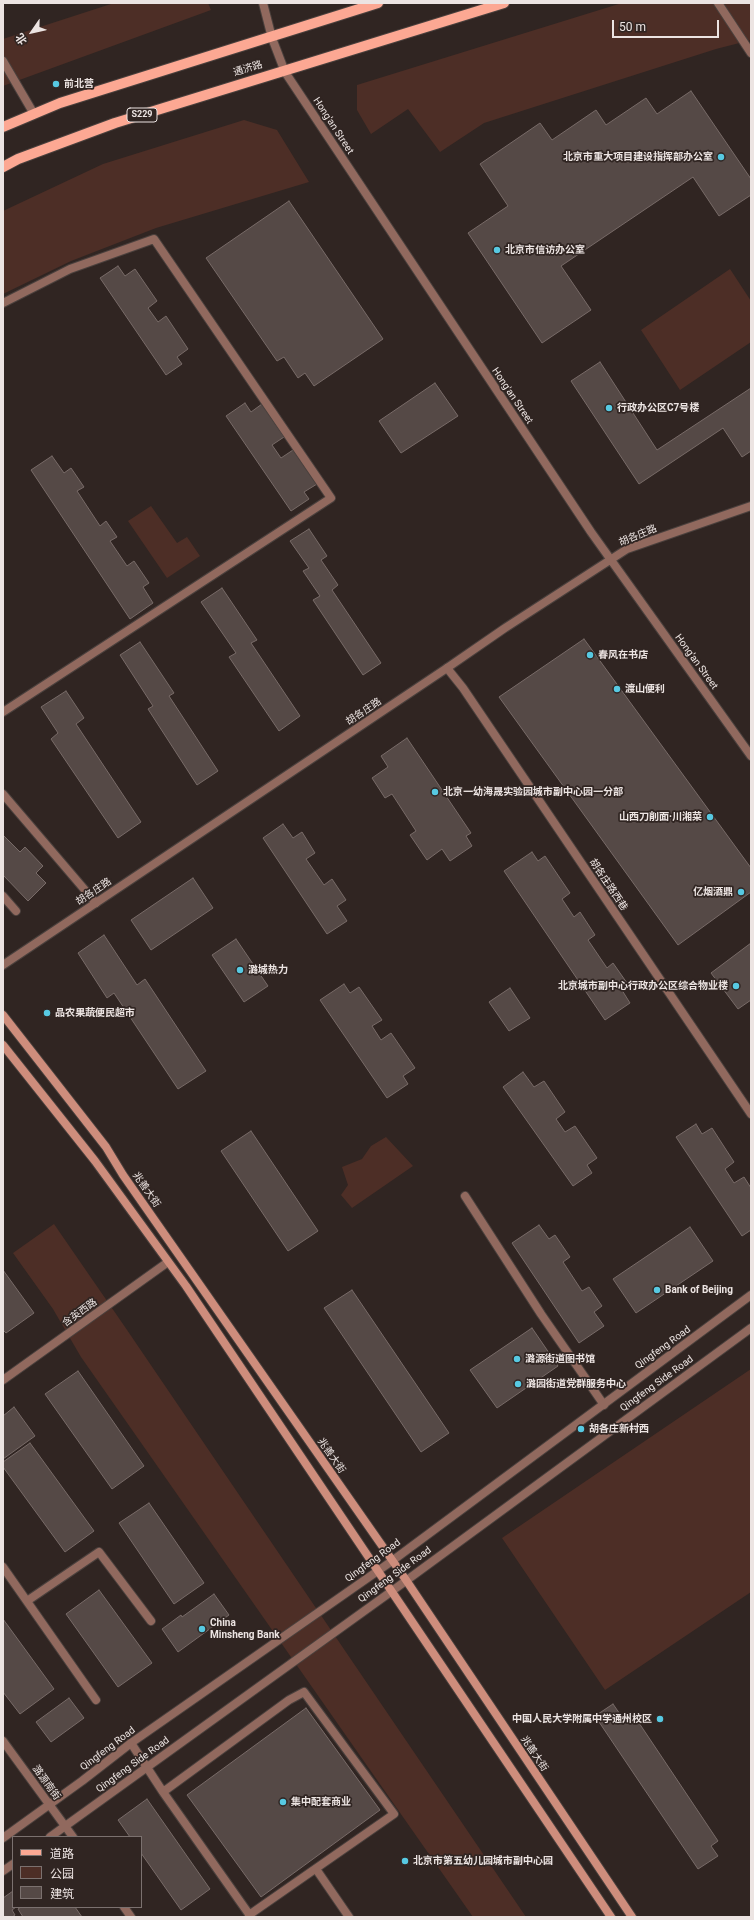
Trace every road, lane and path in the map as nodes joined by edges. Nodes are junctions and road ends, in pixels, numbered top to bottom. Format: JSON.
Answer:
{"nodes":[{"id":1,"x":263,"y":3,"type":"edge"},
{"id":2,"x":378,"y":3,"type":"edge"},
{"id":3,"x":504,"y":3,"type":"edge"},
{"id":4,"x":718,"y":3,"type":"edge"},
{"id":5,"x":272,"y":38,"type":"junction"},
{"id":6,"x":751,"y":52,"type":"edge"},
{"id":7,"x":3,"y":61,"type":"edge"},
{"id":8,"x":284,"y":72,"type":"junction"},
{"id":9,"x":34,"y":114,"type":"junction"},
{"id":10,"x":3,"y":127,"type":"edge"},
{"id":11,"x":3,"y":167,"type":"edge"},
{"id":12,"x":3,"y":303,"type":"edge"},
{"id":13,"x":751,"y":506,"type":"edge"},
{"id":14,"x":610,"y":560,"type":"junction"},
{"id":15,"x":447,"y":668,"type":"junction"},
{"id":16,"x":3,"y":712,"type":"edge"},
{"id":17,"x":751,"y":756,"type":"edge"},
{"id":18,"x":3,"y":794,"type":"edge"},
{"id":19,"x":3,"y":896,"type":"edge"},
{"id":20,"x":96,"y":903,"type":"junction"},
{"id":21,"x":16,"y":912,"type":"dead end"},
{"id":22,"x":3,"y":965,"type":"edge"},
{"id":23,"x":3,"y":1015,"type":"edge"},
{"id":24,"x":3,"y":1045,"type":"edge"},
{"id":25,"x":751,"y":1114,"type":"edge"},
{"id":26,"x":465,"y":1196,"type":"dead end"},
{"id":27,"x":168,"y":1262,"type":"junction"},
{"id":28,"x":751,"y":1295,"type":"edge"},
{"id":29,"x":751,"y":1328,"type":"edge"},
{"id":30,"x":3,"y":1380,"type":"edge"},
{"id":31,"x":604,"y":1405,"type":"junction"},
{"id":32,"x":392,"y":1561,"type":"junction"},
{"id":33,"x":3,"y":1568,"type":"edge"},
{"id":34,"x":378,"y":1570,"type":"junction"},
{"id":35,"x":406,"y":1580,"type":"junction"},
{"id":36,"x":392,"y":1591,"type":"junction"},
{"id":37,"x":27,"y":1601,"type":"junction"},
{"id":38,"x":151,"y":1621,"type":"dead end"},
{"id":39,"x":96,"y":1700,"type":"dead end"},
{"id":40,"x":3,"y":1741,"type":"edge"},
{"id":41,"x":131,"y":1743,"type":"junction"},
{"id":42,"x":147,"y":1767,"type":"junction"},
{"id":43,"x":163,"y":1792,"type":"junction"},
{"id":44,"x":49,"y":1805,"type":"junction"},
{"id":45,"x":65,"y":1826,"type":"junction"},
{"id":46,"x":51,"y":1836,"type":"edge"},
{"id":47,"x":72,"y":1836,"type":"edge"},
{"id":48,"x":3,"y":1838,"type":"edge"},
{"id":49,"x":12,"y":1865,"type":"edge"},
{"id":50,"x":316,"y":1869,"type":"junction"},
{"id":51,"x":3,"y":1871,"type":"edge"},
{"id":52,"x":125,"y":1908,"type":"edge"},
{"id":53,"x":250,"y":1916,"type":"edge"},
{"id":54,"x":131,"y":1917,"type":"edge"},
{"id":55,"x":349,"y":1917,"type":"edge"},
{"id":56,"x":611,"y":1917,"type":"edge"},
{"id":57,"x":632,"y":1917,"type":"edge"}],
"edges":[{"from":1,"to":5,"type":"street","name":"Hong'an Street"},
{"from":2,"to":5,"type":"main road"},
{"from":3,"to":8,"type":"main road","name":"通济路","number":"S229"},
{"from":4,"to":6,"type":"street"},
{"from":5,"to":8,"type":"street","name":"Hong'an Street"},
{"from":5,"to":9,"type":"main road"},
{"from":7,"to":9,"type":"street"},
{"from":8,"to":11,"type":"main road","name":"通济路","number":"S229"},
{"from":8,"to":14,"type":"street","name":"Hong'an Street"},
{"from":9,"to":10,"type":"main road"},
{"from":12,"to":16,"type":"street"},
{"from":13,"to":14,"type":"street","name":"胡各庄路"},
{"from":14,"to":15,"type":"street","name":"胡各庄路"},
{"from":14,"to":17,"type":"street","name":"Hong'an Street"},
{"from":15,"to":20,"type":"street","name":"胡各庄路"},
{"from":15,"to":25,"type":"street","name":"胡各庄路西巷"},
{"from":18,"to":20,"type":"street"},
{"from":19,"to":21,"type":"street"},
{"from":20,"to":22,"type":"street","name":"胡各庄路"},
{"from":23,"to":32,"type":"main road","name":"兆善大街"},
{"from":24,"to":27,"type":"main road"},
{"from":26,"to":31,"type":"street"},
{"from":27,"to":30,"type":"street","name":"含英西路"},
{"from":27,"to":34,"type":"main road"},
{"from":28,"to":31,"type":"street","name":"Qingfeng Road"},
{"from":29,"to":35,"type":"street","name":"Qingfeng Side Road"},
{"from":31,"to":32,"type":"street","name":"Qingfeng Road"},
{"from":32,"to":34,"type":"street","name":"Qingfeng Road"},
{"from":32,"to":35,"type":"main road","name":"兆善大街"},
{"from":33,"to":37,"type":"street"},
{"from":34,"to":36,"type":"main road"},
{"from":34,"to":41,"type":"street","name":"Qingfeng Road"},
{"from":35,"to":36,"type":"street","name":"Qingfeng Side Road"},
{"from":35,"to":57,"type":"main road","name":"兆善大街"},
{"from":36,"to":42,"type":"street","name":"Qingfeng Side Road"},
{"from":36,"to":56,"type":"main road"},
{"from":37,"to":38,"type":"street"},
{"from":37,"to":39,"type":"street"},
{"from":40,"to":44,"type":"street","name":"潞源南街"},
{"from":41,"to":42,"type":"street"},
{"from":41,"to":44,"type":"street","name":"Qingfeng Road"},
{"from":42,"to":43,"type":"street"},
{"from":42,"to":45,"type":"street","name":"Qingfeng Side Road"},
{"from":43,"to":50,"type":"street"},
{"from":43,"to":53,"type":"street"},
{"from":44,"to":45,"type":"street","name":"潞源南街"},
{"from":44,"to":48,"type":"street","name":"Qingfeng Road"},
{"from":45,"to":46,"type":"street","name":"Qingfeng Side Road"},
{"from":45,"to":47,"type":"street","name":"潞源南街"},
{"from":49,"to":51,"type":"street"},
{"from":50,"to":53,"type":"street"},
{"from":50,"to":55,"type":"street"},
{"from":52,"to":54,"type":"street"}]}
